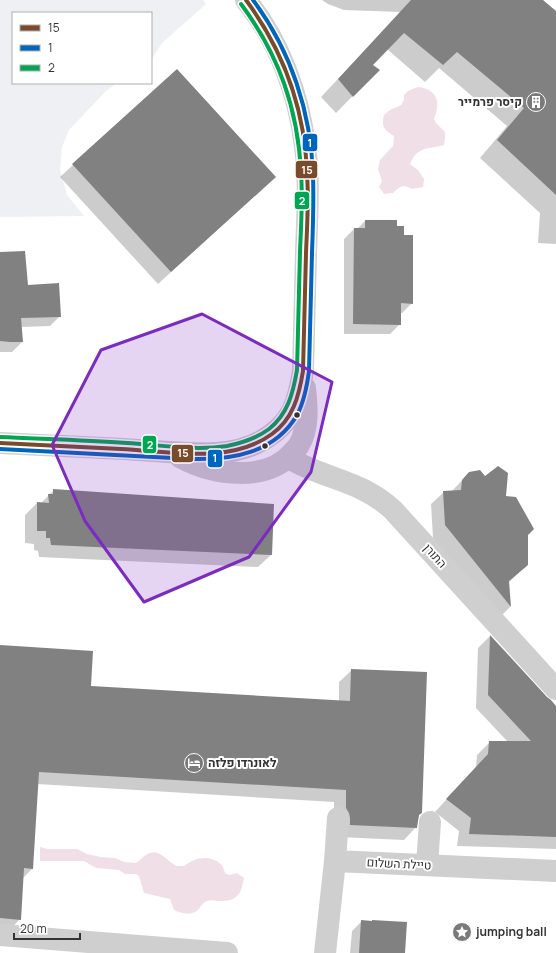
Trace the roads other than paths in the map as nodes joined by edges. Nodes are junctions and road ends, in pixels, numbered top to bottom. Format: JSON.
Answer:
{"nodes":[{"id":1,"x":246,"y":0,"type":"edge"},
{"id":2,"x":303,"y":371,"type":"junction"},
{"id":3,"x":0,"y":442,"type":"edge"},
{"id":4,"x":170,"y":452,"type":"junction"},
{"id":5,"x":288,"y":458,"type":"junction"},
{"id":6,"x":556,"y":689,"type":"edge"},
{"id":7,"x":338,"y":818,"type":"dead end"},
{"id":8,"x":430,"y":822,"type":"dead end"},
{"id":9,"x":335,"y":861,"type":"junction"},
{"id":10,"x":427,"y":865,"type":"junction"},
{"id":11,"x":556,"y":871,"type":"edge"},
{"id":12,"x":0,"y":935,"type":"edge"},
{"id":13,"x":227,"y":953,"type":"edge"},
{"id":14,"x":325,"y":953,"type":"edge"}],
"edges":[{"from":1,"to":2,"type":"street"},
{"from":2,"to":4,"type":"street"},
{"from":2,"to":5,"type":"street"},
{"from":3,"to":4,"type":"street"},
{"from":4,"to":5,"type":"street"},
{"from":5,"to":6,"type":"street","name":"התורן"},
{"from":7,"to":9,"type":"street"},
{"from":8,"to":10,"type":"street"},
{"from":9,"to":10,"type":"street","name":"טיילת השלום"},
{"from":9,"to":14,"type":"street"},
{"from":10,"to":11,"type":"street","name":"טיילת השלום"},
{"from":12,"to":13,"type":"street"}]}
